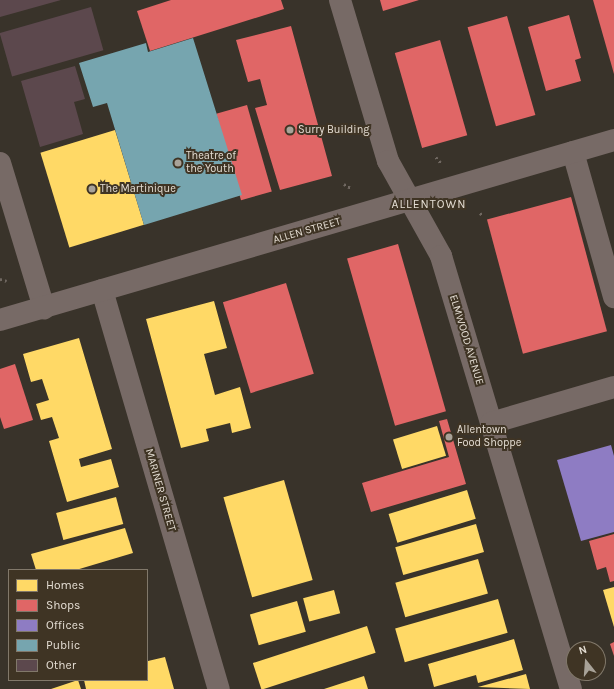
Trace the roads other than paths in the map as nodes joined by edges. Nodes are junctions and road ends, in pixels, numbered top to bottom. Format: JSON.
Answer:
{"nodes":[{"id":1,"x":340,"y":0,"type":"edge"},
{"id":2,"x":614,"y":140,"type":"edge"},
{"id":3,"x":573,"y":152,"type":"junction"},
{"id":4,"x":0,"y":163,"type":"edge"},
{"id":5,"x":412,"y":200,"type":"junction"},
{"id":6,"x":102,"y":290,"type":"junction"},
{"id":7,"x":614,"y":297,"type":"edge"},
{"id":8,"x":44,"y":308,"type":"junction"},
{"id":9,"x":0,"y":320,"type":"edge"},
{"id":10,"x":614,"y":387,"type":"edge"},
{"id":11,"x":491,"y":423,"type":"junction"},
{"id":12,"x":219,"y":689,"type":"edge"},
{"id":13,"x":571,"y":689,"type":"edge"}],
"edges":[{"from":1,"to":5,"type":"street","name":"ELMWOOD AVENUE"},
{"from":2,"to":3,"type":"street","name":"ALLEN STREET"},
{"from":3,"to":5,"type":"street","name":"ALLEN STREET"},
{"from":3,"to":7,"type":"street"},
{"from":4,"to":8,"type":"street"},
{"from":5,"to":6,"type":"street","name":"ALLEN STREET"},
{"from":5,"to":11,"type":"street","name":"ELMWOOD AVENUE"},
{"from":6,"to":8,"type":"street","name":"ALLEN STREET"},
{"from":6,"to":12,"type":"street","name":"MARINER STREET"},
{"from":8,"to":9,"type":"street","name":"ALLEN STREET"},
{"from":10,"to":11,"type":"street"},
{"from":11,"to":13,"type":"street","name":"ELMWOOD AVENUE"}]}
